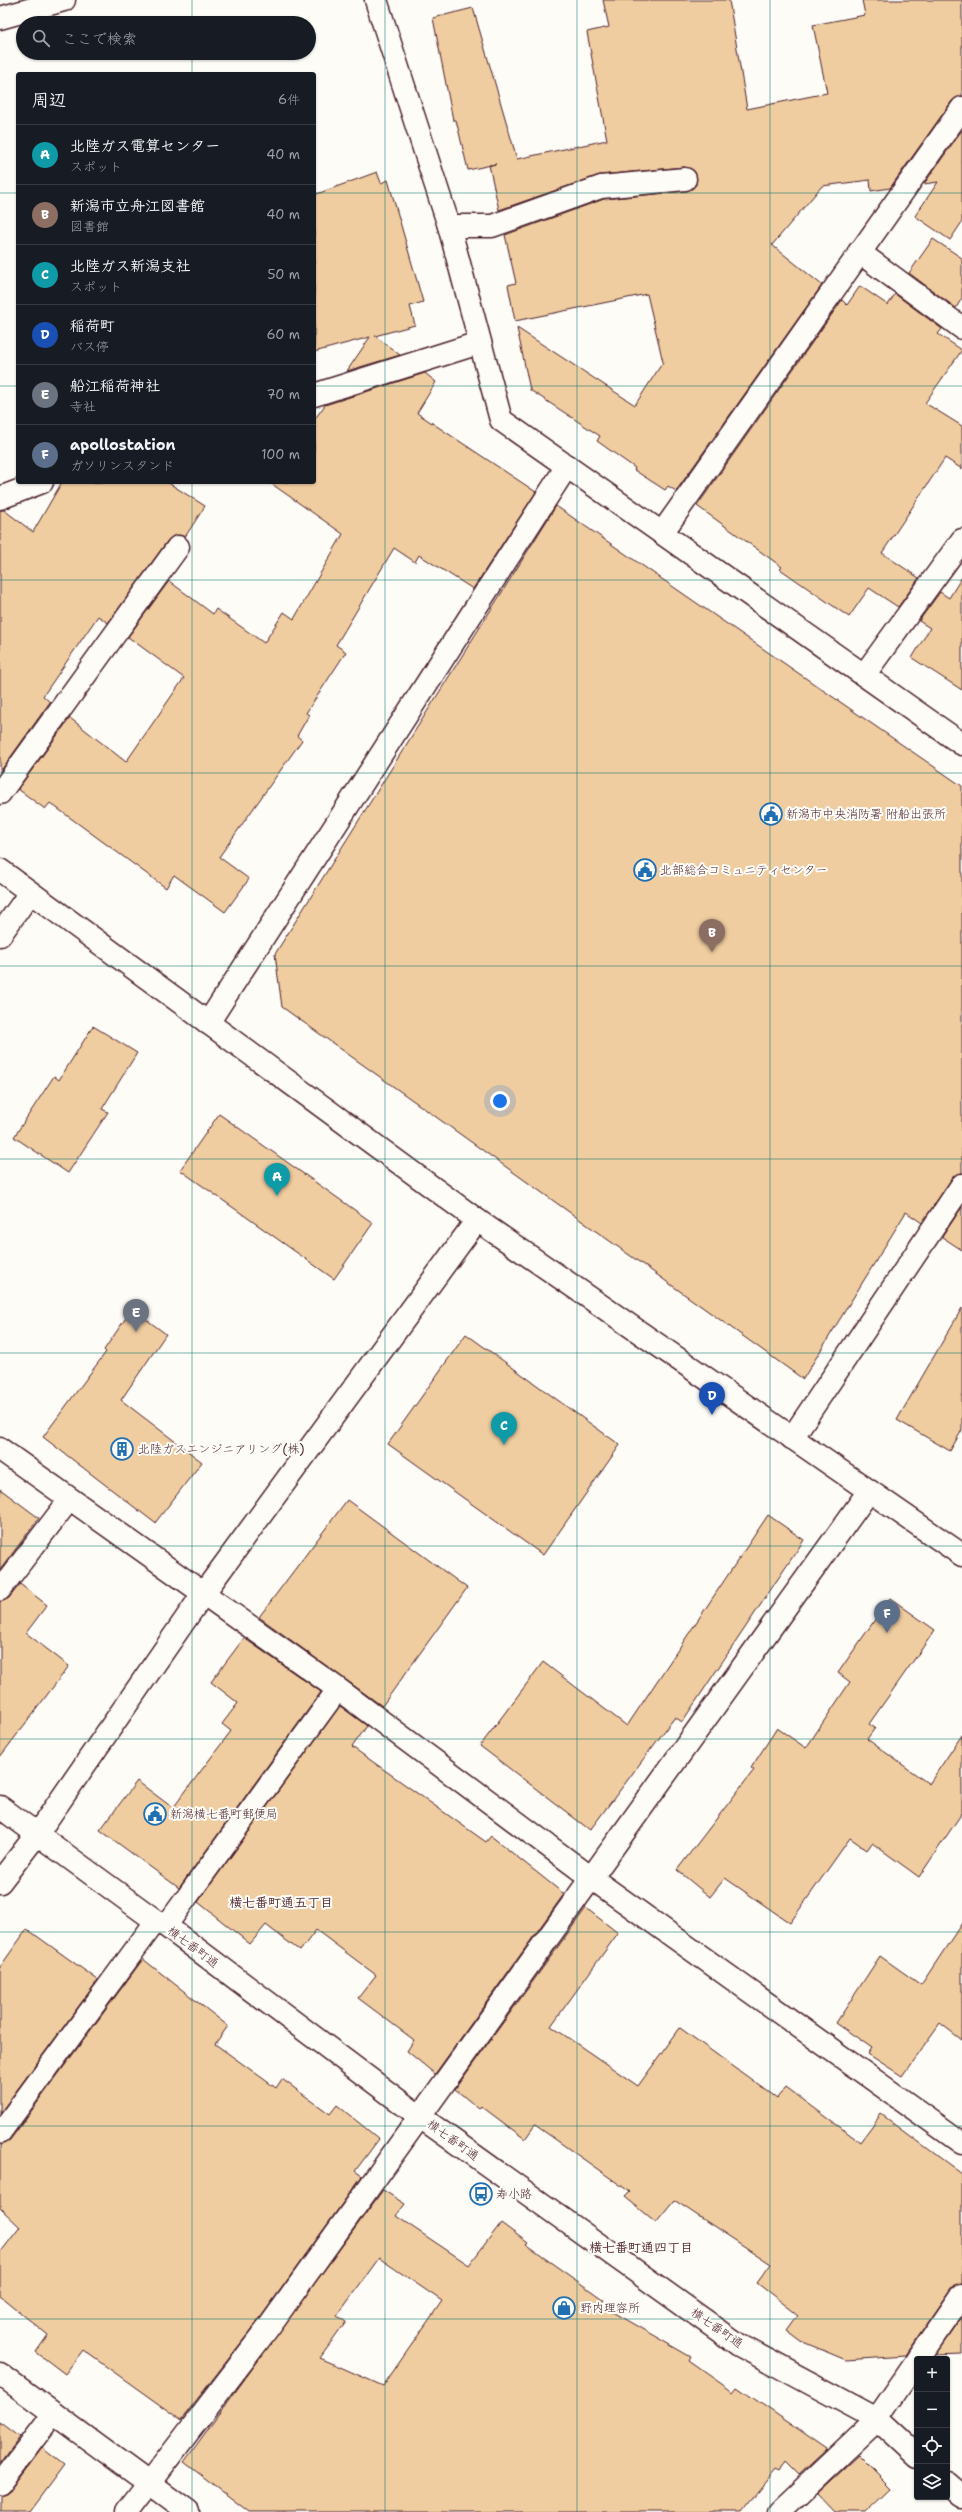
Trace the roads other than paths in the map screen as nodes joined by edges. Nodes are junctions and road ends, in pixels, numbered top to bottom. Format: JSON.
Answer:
{"nodes":[{"id":1,"x":64,"y":0,"type":"edge"},
{"id":2,"x":376,"y":0,"type":"edge"},
{"id":3,"x":0,"y":18,"type":"edge"},
{"id":4,"x":962,"y":108,"type":"edge"},
{"id":5,"x":685,"y":179,"type":"dead end"},
{"id":6,"x":449,"y":226,"type":"junction"},
{"id":7,"x":859,"y":252,"type":"junction"},
{"id":8,"x":962,"y":328,"type":"edge"},
{"id":9,"x":479,"y":343,"type":"junction"},
{"id":10,"x":316,"y":394,"type":"edge"},
{"id":11,"x":566,"y":466,"type":"junction"},
{"id":12,"x":37,"y":484,"type":"edge"},
{"id":13,"x":0,"y":498,"type":"edge"},
{"id":14,"x":662,"y":533,"type":"junction"},
{"id":15,"x":962,"y":540,"type":"edge"},
{"id":16,"x":178,"y":547,"type":"dead end"},
{"id":17,"x":864,"y":675,"type":"junction"},
{"id":18,"x":962,"y":744,"type":"edge"},
{"id":19,"x":0,"y":793,"type":"edge"},
{"id":20,"x":0,"y":870,"type":"edge"},
{"id":21,"x":30,"y":893,"type":"junction"},
{"id":22,"x":0,"y":935,"type":"edge"},
{"id":23,"x":208,"y":1023,"type":"junction"},
{"id":24,"x":962,"y":1185,"type":"edge"},
{"id":25,"x":477,"y":1220,"type":"junction"},
{"id":26,"x":792,"y":1438,"type":"junction"},
{"id":27,"x":0,"y":1449,"type":"edge"},
{"id":28,"x":869,"y":1491,"type":"junction"},
{"id":29,"x":70,"y":1499,"type":"junction"},
{"id":30,"x":962,"y":1555,"type":"edge"},
{"id":31,"x":0,"y":1590,"type":"edge"},
{"id":32,"x":203,"y":1594,"type":"junction"},
{"id":33,"x":338,"y":1689,"type":"junction"},
{"id":34,"x":0,"y":1807,"type":"edge"},
{"id":35,"x":37,"y":1834,"type":"junction"},
{"id":36,"x":590,"y":1877,"type":"junction"},
{"id":37,"x":0,"y":1882,"type":"edge"},
{"id":38,"x":161,"y":1924,"type":"junction"},
{"id":39,"x":419,"y":2116,"type":"junction"},
{"id":40,"x":0,"y":2133,"type":"edge"},
{"id":41,"x":962,"y":2142,"type":"edge"},
{"id":42,"x":962,"y":2295,"type":"edge"},
{"id":43,"x":921,"y":2356,"type":"edge"},
{"id":44,"x":914,"y":2366,"type":"edge"},
{"id":45,"x":0,"y":2374,"type":"edge"},
{"id":46,"x":54,"y":2413,"type":"junction"},
{"id":47,"x":877,"y":2419,"type":"junction"},
{"id":48,"x":914,"y":2453,"type":"edge"},
{"id":49,"x":148,"y":2483,"type":"junction"},
{"id":50,"x":0,"y":2484,"type":"edge"},
{"id":51,"x":950,"y":2486,"type":"edge"},
{"id":52,"x":962,"y":2496,"type":"edge"},
{"id":53,"x":127,"y":2512,"type":"edge"},
{"id":54,"x":188,"y":2512,"type":"edge"},
{"id":55,"x":779,"y":2512,"type":"edge"}],
"edges":[{"from":1,"to":3,"type":"street"},
{"from":2,"to":6,"type":"street"},
{"from":4,"to":7,"type":"street"},
{"from":5,"to":6,"type":"street"},
{"from":6,"to":9,"type":"street"},
{"from":7,"to":8,"type":"street"},
{"from":7,"to":14,"type":"street"},
{"from":9,"to":10,"type":"street"},
{"from":9,"to":11,"type":"street"},
{"from":11,"to":14,"type":"street"},
{"from":11,"to":23,"type":"street"},
{"from":12,"to":13,"type":"street"},
{"from":14,"to":17,"type":"street"},
{"from":15,"to":17,"type":"street"},
{"from":16,"to":19,"type":"street"},
{"from":17,"to":18,"type":"street"},
{"from":20,"to":21,"type":"street"},
{"from":21,"to":22,"type":"street"},
{"from":21,"to":23,"type":"street"},
{"from":23,"to":25,"type":"street"},
{"from":24,"to":26,"type":"street"},
{"from":25,"to":26,"type":"street"},
{"from":25,"to":32,"type":"street"},
{"from":26,"to":28,"type":"street"},
{"from":27,"to":29,"type":"street"},
{"from":28,"to":30,"type":"street"},
{"from":28,"to":36,"type":"street"},
{"from":29,"to":31,"type":"lane"},
{"from":29,"to":32,"type":"street"},
{"from":32,"to":33,"type":"street"},
{"from":32,"to":35,"type":"street"},
{"from":33,"to":36,"type":"street"},
{"from":33,"to":38,"type":"lane"},
{"from":34,"to":35,"type":"street","name":"横七番町通"},
{"from":35,"to":37,"type":"street"},
{"from":35,"to":38,"type":"street","name":"横七番町通"},
{"from":36,"to":39,"type":"street"},
{"from":36,"to":41,"type":"street"},
{"from":38,"to":39,"type":"street","name":"横七番町通"},
{"from":38,"to":40,"type":"lane"},
{"from":39,"to":47,"type":"street","name":"横七番町通"},
{"from":39,"to":49,"type":"street"},
{"from":42,"to":43,"type":"street"},
{"from":44,"to":47,"type":"street"},
{"from":45,"to":46,"type":"street"},
{"from":46,"to":49,"type":"street"},
{"from":46,"to":50,"type":"lane"},
{"from":47,"to":48,"type":"street","name":"横七番町通"},
{"from":47,"to":55,"type":"street"},
{"from":49,"to":53,"type":"street"},
{"from":49,"to":54,"type":"street"},
{"from":51,"to":52,"type":"street"}]}
